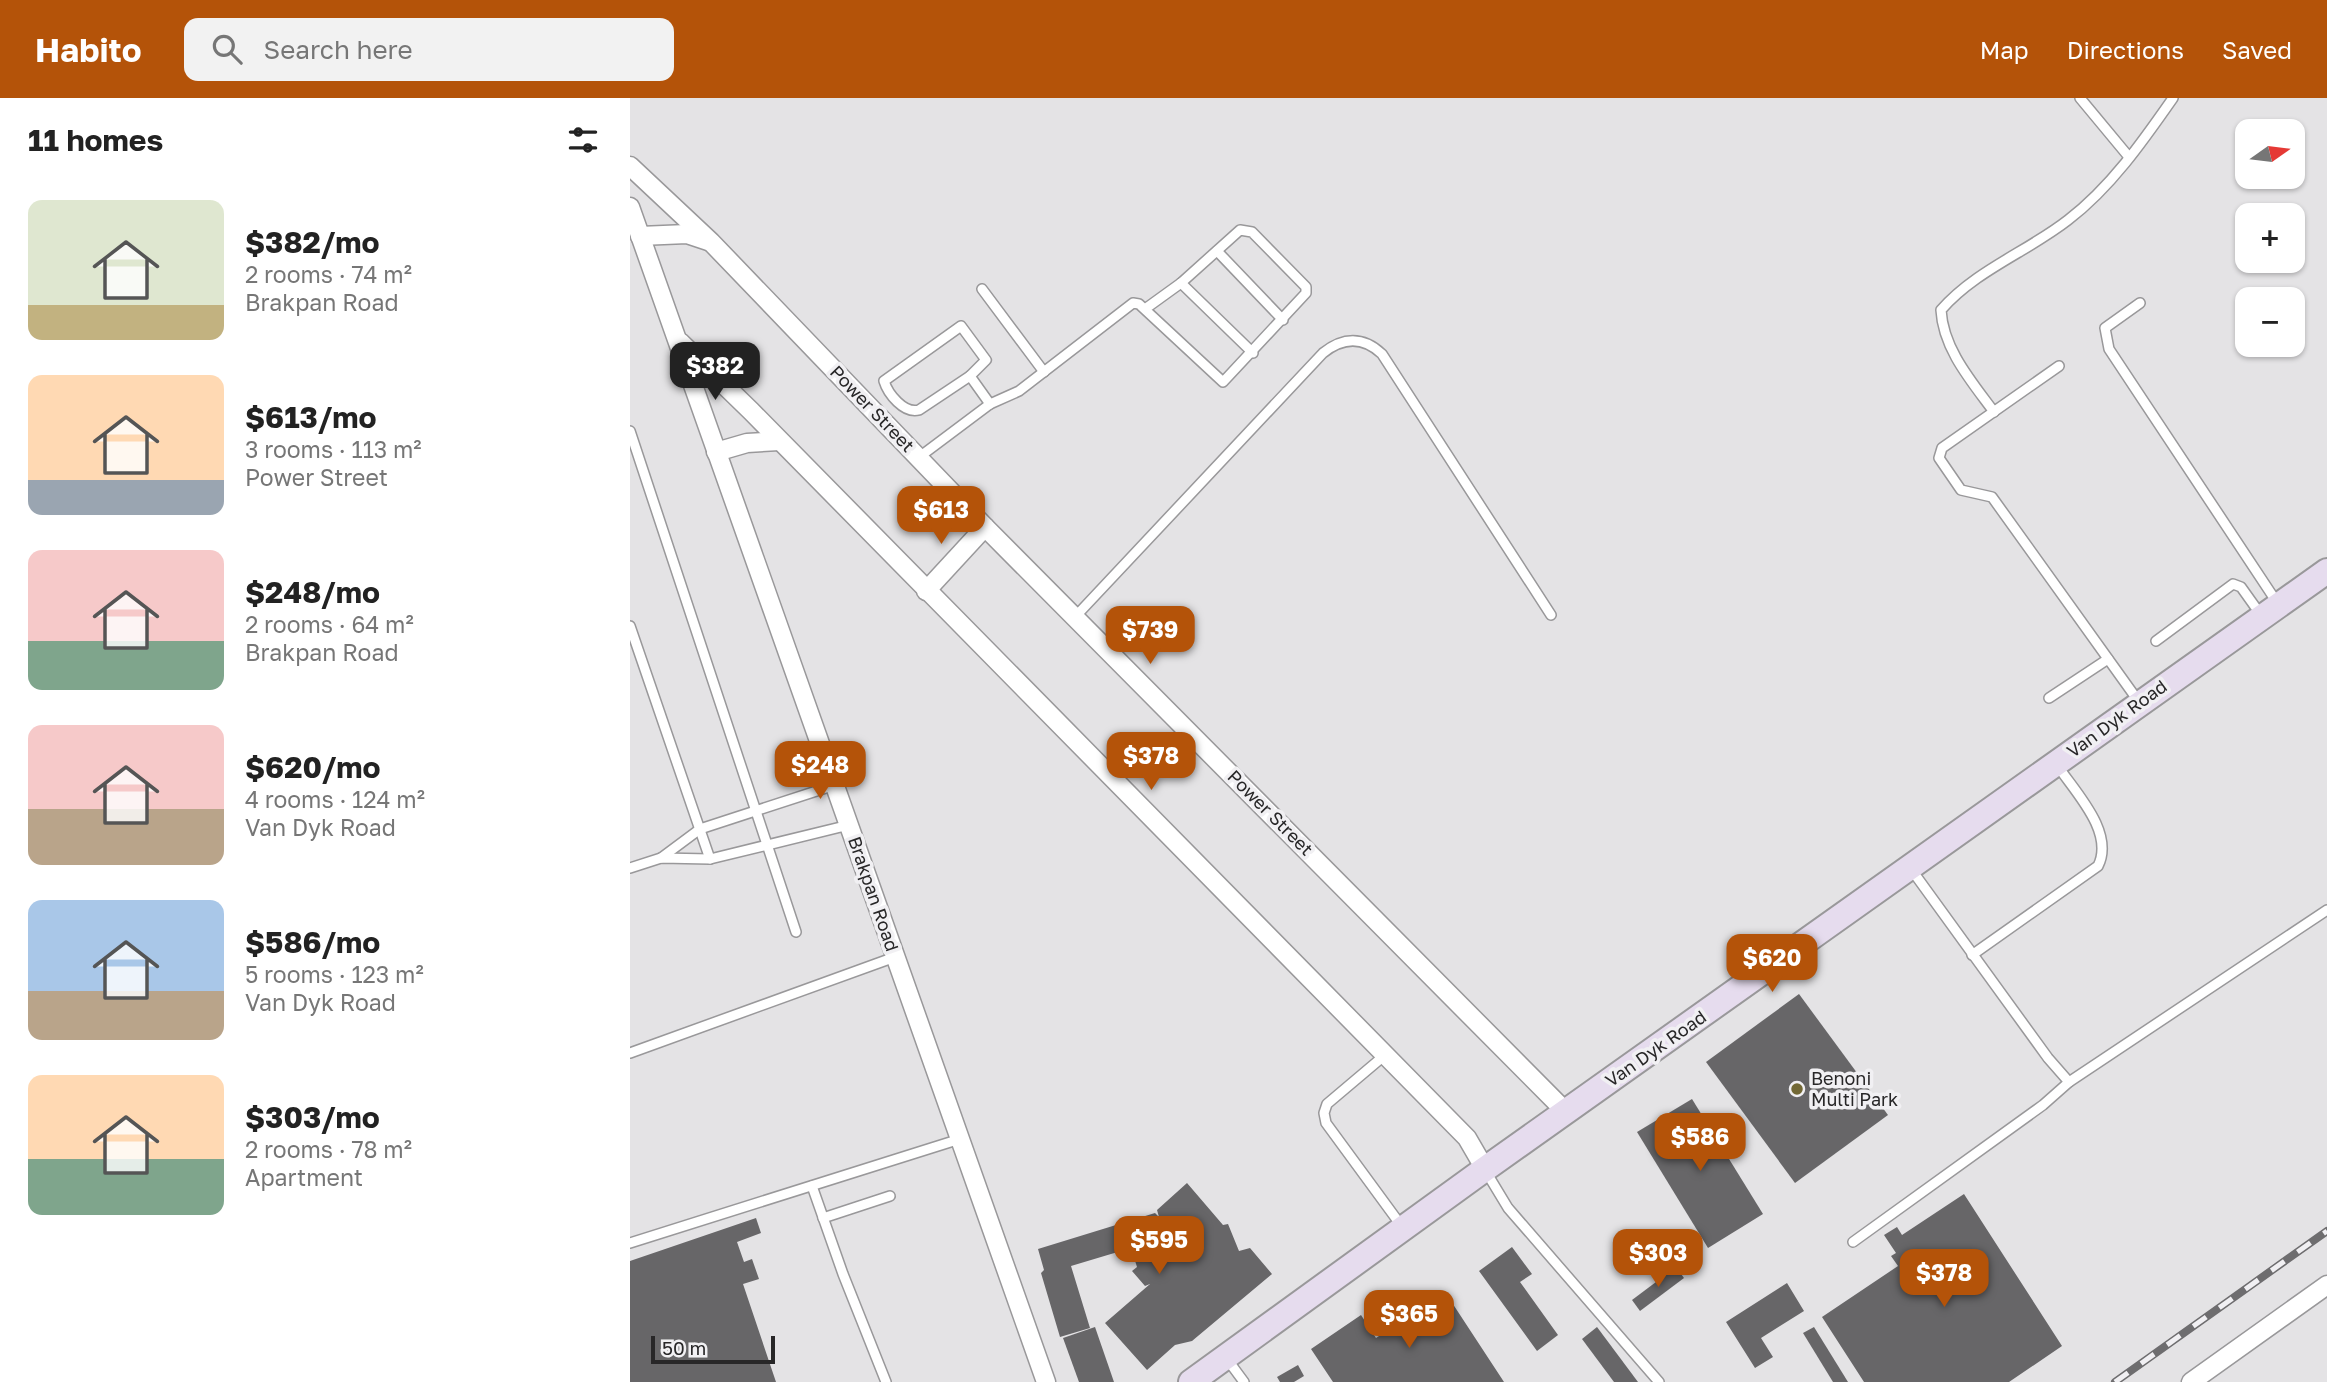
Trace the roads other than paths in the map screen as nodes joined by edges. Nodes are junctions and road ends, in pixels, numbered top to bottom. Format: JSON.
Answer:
{"nodes":[{"id":1,"x":2080,"y":98,"type":"edge"},
{"id":2,"x":2173,"y":98,"type":"edge"},
{"id":3,"x":2129,"y":158,"type":"junction"},
{"id":4,"x":630,"y":166,"type":"edge"},
{"id":5,"x":630,"y":207,"type":"edge"},
{"id":6,"x":640,"y":236,"type":"junction"},
{"id":7,"x":711,"y":242,"type":"junction"},
{"id":8,"x":1217,"y":251,"type":"junction"},
{"id":9,"x":1181,"y":283,"type":"junction"},
{"id":10,"x":982,"y":289,"type":"dead end"},
{"id":11,"x":2140,"y":303,"type":"dead end"},
{"id":12,"x":1145,"y":309,"type":"junction"},
{"id":13,"x":1283,"y":320,"type":"junction"},
{"id":14,"x":677,"y":339,"type":"junction"},
{"id":15,"x":1253,"y":353,"type":"junction"},
{"id":16,"x":2059,"y":366,"type":"dead end"},
{"id":17,"x":1044,"y":372,"type":"junction"},
{"id":18,"x":970,"y":376,"type":"junction"},
{"id":19,"x":990,"y":404,"type":"junction"},
{"id":20,"x":1994,"y":412,"type":"junction"},
{"id":21,"x":630,"y":431,"type":"edge"},
{"id":22,"x":779,"y":441,"type":"junction"},
{"id":23,"x":716,"y":452,"type":"junction"},
{"id":24,"x":918,"y":458,"type":"junction"},
{"id":25,"x":985,"y":527,"type":"junction"},
{"id":26,"x":2327,"y":571,"type":"edge"},
{"id":27,"x":926,"y":592,"type":"junction"},
{"id":28,"x":2270,"y":611,"type":"junction"},
{"id":29,"x":1551,"y":615,"type":"dead end"},
{"id":30,"x":1075,"y":617,"type":"junction"},
{"id":31,"x":630,"y":626,"type":"edge"},
{"id":32,"x":2156,"y":641,"type":"dead end"},
{"id":33,"x":2108,"y":659,"type":"junction"},
{"id":34,"x":2049,"y":698,"type":"dead end"},
{"id":35,"x":2140,"y":703,"type":"junction"},
{"id":36,"x":2056,"y":764,"type":"junction"},
{"id":37,"x":835,"y":785,"type":"junction"},
{"id":38,"x":756,"y":810,"type":"junction"},
{"id":39,"x":849,"y":825,"type":"junction"},
{"id":40,"x":701,"y":829,"type":"junction"},
{"id":41,"x":769,"y":845,"type":"junction"},
{"id":42,"x":661,"y":858,"type":"junction"},
{"id":43,"x":710,"y":859,"type":"junction"},
{"id":44,"x":630,"y":868,"type":"edge"},
{"id":45,"x":1910,"y":868,"type":"junction"},
{"id":46,"x":2327,"y":910,"type":"edge"},
{"id":47,"x":796,"y":932,"type":"dead end"},
{"id":48,"x":1972,"y":955,"type":"junction"},
{"id":49,"x":895,"y":957,"type":"junction"},
{"id":50,"x":630,"y":1053,"type":"edge"},
{"id":51,"x":1385,"y":1055,"type":"junction"},
{"id":52,"x":2069,"y":1082,"type":"junction"},
{"id":53,"x":1566,"y":1112,"type":"junction"},
{"id":54,"x":960,"y":1139,"type":"junction"},
{"id":55,"x":1485,"y":1169,"type":"junction"},
{"id":56,"x":812,"y":1186,"type":"junction"},
{"id":57,"x":890,"y":1196,"type":"dead end"},
{"id":58,"x":823,"y":1218,"type":"junction"},
{"id":59,"x":1403,"y":1228,"type":"junction"},
{"id":60,"x":1853,"y":1242,"type":"dead end"},
{"id":61,"x":630,"y":1243,"type":"edge"},
{"id":62,"x":2327,"y":1285,"type":"edge"},
{"id":63,"x":1226,"y":1357,"type":"junction"},
{"id":64,"x":886,"y":1382,"type":"edge"},
{"id":65,"x":1046,"y":1382,"type":"edge"},
{"id":66,"x":1191,"y":1382,"type":"edge"},
{"id":67,"x":1244,"y":1382,"type":"edge"},
{"id":68,"x":1659,"y":1382,"type":"edge"},
{"id":69,"x":2191,"y":1382,"type":"edge"}],
"edges":[{"from":1,"to":3,"type":"lane"},
{"from":2,"to":3,"type":"lane"},
{"from":3,"to":20,"type":"lane"},
{"from":4,"to":7,"type":"street","name":"Power Street"},
{"from":5,"to":6,"type":"street","name":"Brakpan Road"},
{"from":6,"to":7,"type":"street"},
{"from":6,"to":14,"type":"street","name":"Brakpan Road"},
{"from":7,"to":24,"type":"street","name":"Power Street"},
{"from":8,"to":9,"type":"lane"},
{"from":8,"to":13,"type":"lane"},
{"from":8,"to":13,"type":"lane"},
{"from":9,"to":12,"type":"lane"},
{"from":9,"to":15,"type":"lane"},
{"from":10,"to":17,"type":"lane"},
{"from":11,"to":28,"type":"lane"},
{"from":12,"to":15,"type":"lane"},
{"from":12,"to":17,"type":"lane"},
{"from":13,"to":15,"type":"lane"},
{"from":14,"to":22,"type":"street"},
{"from":14,"to":23,"type":"street","name":"Brakpan Road"},
{"from":16,"to":20,"type":"lane"},
{"from":17,"to":19,"type":"lane"},
{"from":18,"to":18,"type":"lane"},
{"from":18,"to":19,"type":"lane"},
{"from":19,"to":24,"type":"lane"},
{"from":20,"to":33,"type":"lane"},
{"from":21,"to":38,"type":"lane"},
{"from":22,"to":23,"type":"street"},
{"from":22,"to":27,"type":"street"},
{"from":23,"to":37,"type":"street","name":"Brakpan Road"},
{"from":24,"to":25,"type":"street","name":"Power Street"},
{"from":25,"to":27,"type":"street"},
{"from":25,"to":30,"type":"street","name":"Power Street"},
{"from":26,"to":28,"type":"main road","name":"Van Dyk Road"},
{"from":27,"to":51,"type":"street"},
{"from":28,"to":32,"type":"lane"},
{"from":28,"to":35,"type":"main road","name":"Van Dyk Road"},
{"from":29,"to":30,"type":"lane"},
{"from":30,"to":53,"type":"street","name":"Power Street"},
{"from":31,"to":40,"type":"lane"},
{"from":33,"to":34,"type":"lane"},
{"from":33,"to":35,"type":"lane"},
{"from":35,"to":36,"type":"main road","name":"Van Dyk Road"},
{"from":36,"to":45,"type":"main road","name":"Van Dyk Road"},
{"from":36,"to":48,"type":"lane"},
{"from":37,"to":38,"type":"lane"},
{"from":37,"to":39,"type":"street","name":"Brakpan Road"},
{"from":38,"to":40,"type":"lane"},
{"from":38,"to":41,"type":"lane"},
{"from":39,"to":41,"type":"lane"},
{"from":39,"to":49,"type":"street","name":"Brakpan Road"},
{"from":40,"to":42,"type":"lane"},
{"from":40,"to":43,"type":"lane"},
{"from":41,"to":43,"type":"lane"},
{"from":41,"to":47,"type":"lane"},
{"from":42,"to":43,"type":"lane"},
{"from":42,"to":44,"type":"lane"},
{"from":45,"to":48,"type":"lane"},
{"from":45,"to":53,"type":"main road","name":"Van Dyk Road"},
{"from":46,"to":52,"type":"lane"},
{"from":48,"to":52,"type":"lane"},
{"from":49,"to":50,"type":"lane"},
{"from":49,"to":54,"type":"street","name":"Brakpan Road"},
{"from":51,"to":55,"type":"street"},
{"from":51,"to":59,"type":"lane"},
{"from":52,"to":60,"type":"lane"},
{"from":53,"to":55,"type":"main road","name":"Van Dyk Road"},
{"from":54,"to":56,"type":"lane"},
{"from":54,"to":65,"type":"street","name":"Brakpan Road"},
{"from":55,"to":59,"type":"main road","name":"Van Dyk Road"},
{"from":55,"to":68,"type":"lane"},
{"from":56,"to":58,"type":"lane"},
{"from":56,"to":61,"type":"lane"},
{"from":57,"to":58,"type":"lane"},
{"from":58,"to":64,"type":"lane"},
{"from":59,"to":63,"type":"main road","name":"Van Dyk Road"},
{"from":62,"to":69,"type":"street"},
{"from":63,"to":66,"type":"main road","name":"Van Dyk Road"},
{"from":63,"to":67,"type":"lane"}]}
